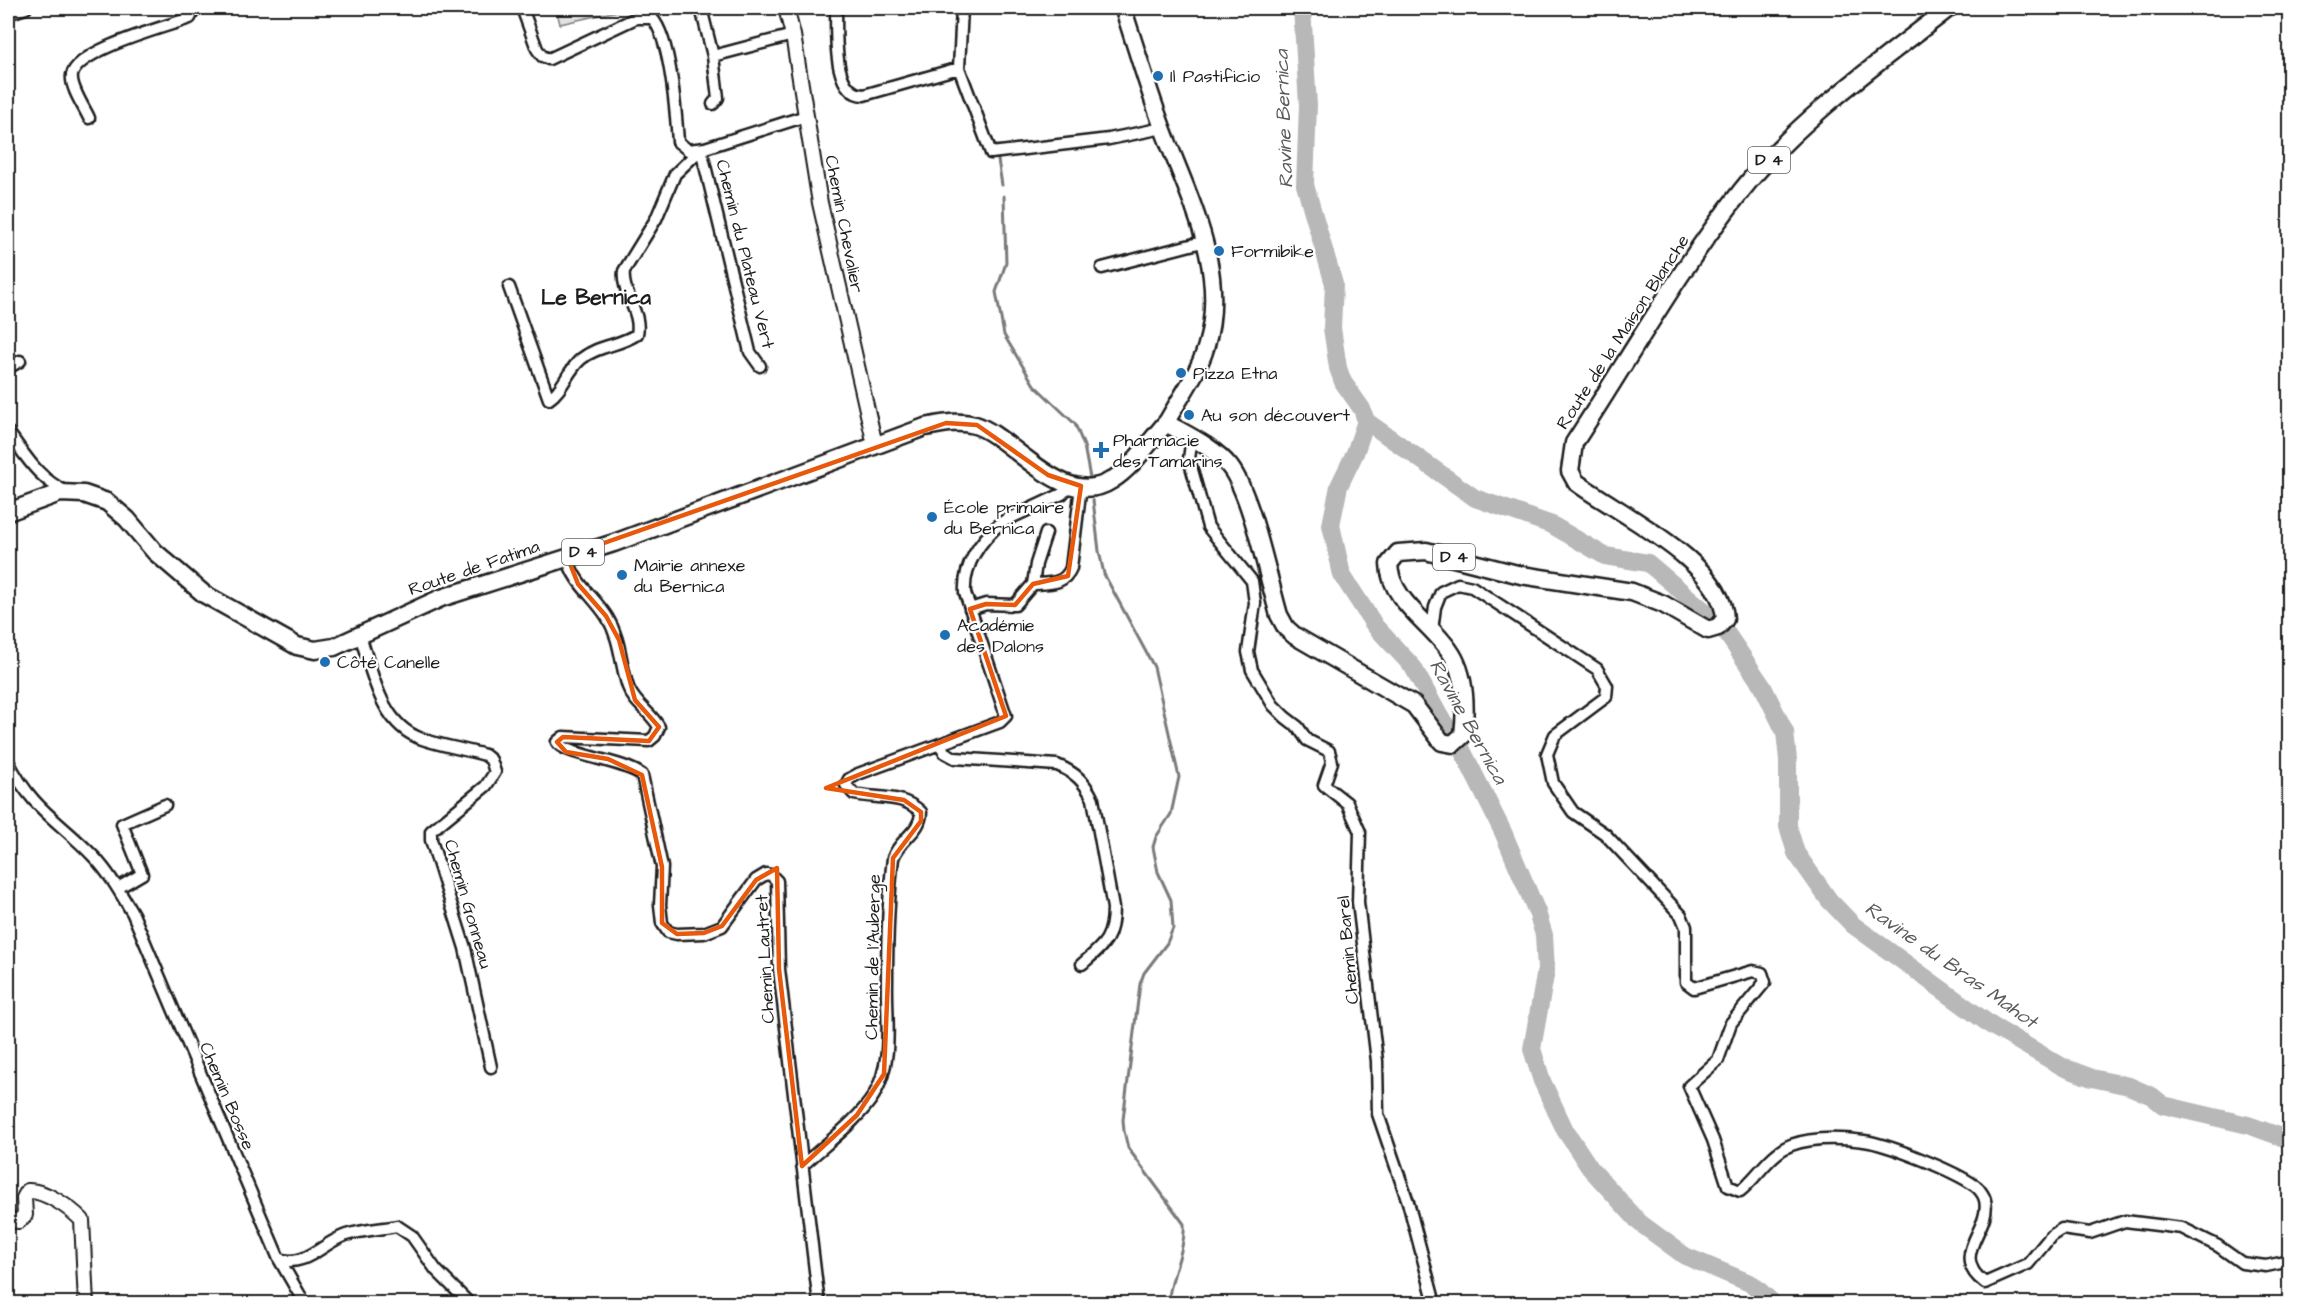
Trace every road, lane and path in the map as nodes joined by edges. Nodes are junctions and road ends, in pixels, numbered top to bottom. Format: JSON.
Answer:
{"nodes":[{"id":1,"x":26,"y":8,"type":"edge"},
{"id":2,"x":195,"y":8,"type":"edge"},
{"id":3,"x":522,"y":8,"type":"edge"},
{"id":4,"x":701,"y":8,"type":"edge"},
{"id":5,"x":786,"y":8,"type":"edge"},
{"id":6,"x":836,"y":8,"type":"edge"},
{"id":7,"x":962,"y":8,"type":"edge"},
{"id":8,"x":1123,"y":8,"type":"edge"},
{"id":9,"x":1949,"y":8,"type":"edge"},
{"id":10,"x":8,"y":14,"type":"edge"},
{"id":11,"x":793,"y":35,"type":"junction"},
{"id":12,"x":713,"y":56,"type":"junction"},
{"id":13,"x":958,"y":68,"type":"junction"},
{"id":14,"x":712,"y":104,"type":"dead end"},
{"id":15,"x":806,"y":116,"type":"junction"},
{"id":16,"x":89,"y":118,"type":"dead end"},
{"id":17,"x":1163,"y":128,"type":"junction"},
{"id":18,"x":701,"y":149,"type":"junction"},
{"id":19,"x":1206,"y":241,"type":"junction"},
{"id":20,"x":1102,"y":268,"type":"dead end"},
{"id":21,"x":509,"y":287,"type":"dead end"},
{"id":22,"x":20,"y":361,"type":"dead end"},
{"id":23,"x":760,"y":366,"type":"dead end"},
{"id":24,"x":8,"y":368,"type":"edge"},
{"id":25,"x":1166,"y":423,"type":"junction"},
{"id":26,"x":8,"y":432,"type":"edge"},
{"id":27,"x":1192,"y":437,"type":"junction"},
{"id":28,"x":874,"y":445,"type":"junction"},
{"id":29,"x":1076,"y":485,"type":"junction"},
{"id":30,"x":70,"y":493,"type":"junction"},
{"id":31,"x":8,"y":512,"type":"edge"},
{"id":32,"x":1046,"y":533,"type":"dead end"},
{"id":33,"x":567,"y":556,"type":"junction"},
{"id":34,"x":1033,"y":584,"type":"junction"},
{"id":35,"x":970,"y":609,"type":"junction"},
{"id":36,"x":1432,"y":630,"type":"junction"},
{"id":37,"x":360,"y":635,"type":"junction"},
{"id":38,"x":941,"y":744,"type":"junction"},
{"id":39,"x":8,"y":761,"type":"edge"},
{"id":40,"x":165,"y":805,"type":"dead end"},
{"id":41,"x":117,"y":888,"type":"junction"},
{"id":42,"x":1082,"y":964,"type":"dead end"},
{"id":43,"x":491,"y":1066,"type":"dead end"},
{"id":44,"x":802,"y":1166,"type":"junction"},
{"id":45,"x":8,"y":1220,"type":"edge"},
{"id":46,"x":279,"y":1259,"type":"junction"},
{"id":47,"x":2289,"y":1262,"type":"edge"},
{"id":48,"x":87,"y":1304,"type":"edge"},
{"id":49,"x":305,"y":1304,"type":"edge"},
{"id":50,"x":470,"y":1304,"type":"edge"},
{"id":51,"x":819,"y":1304,"type":"edge"},
{"id":52,"x":1435,"y":1304,"type":"edge"}],
"edges":[{"from":1,"to":10,"type":"street"},
{"from":2,"to":16,"type":"street"},
{"from":3,"to":18,"type":"street","name":"Chemin du Plateau Vert"},
{"from":4,"to":12,"type":"street"},
{"from":5,"to":11,"type":"street","name":"Chemin Chevalier"},
{"from":6,"to":13,"type":"street"},
{"from":7,"to":13,"type":"street"},
{"from":8,"to":17,"type":"main road"},
{"from":9,"to":36,"type":"main road","name":"Route de la Maison Blanche","number":"D 4"},
{"from":11,"to":12,"type":"street"},
{"from":11,"to":15,"type":"street","name":"Chemin Chevalier"},
{"from":12,"to":14,"type":"street"},
{"from":13,"to":17,"type":"street"},
{"from":15,"to":18,"type":"street","name":"Chemin du Plateau Vert"},
{"from":15,"to":28,"type":"street","name":"Chemin Chevalier"},
{"from":17,"to":19,"type":"main road"},
{"from":18,"to":21,"type":"street","name":"Chemin du Plateau Vert"},
{"from":18,"to":23,"type":"street","name":"Chemin du Plateau Vert"},
{"from":19,"to":20,"type":"street"},
{"from":19,"to":25,"type":"main road"},
{"from":22,"to":24,"type":"street"},
{"from":25,"to":27,"type":"main road","name":"Route de la Maison Blanche","number":"D 4"},
{"from":25,"to":29,"type":"main road"},
{"from":26,"to":30,"type":"street"},
{"from":27,"to":36,"type":"main road","name":"Route de la Maison Blanche","number":"D 4"},
{"from":27,"to":52,"type":"street","name":"Chemin Barel"},
{"from":28,"to":29,"type":"main road","name":"Route de Fatima","number":"D 4"},
{"from":28,"to":33,"type":"main road","name":"Route de Fatima","number":"D 4"},
{"from":29,"to":34,"type":"street"},
{"from":29,"to":35,"type":"street","name":"Chemin de l'Auberge"},
{"from":30,"to":31,"type":"main road","name":"Route de Fatima","number":"D 4"},
{"from":30,"to":37,"type":"main road","name":"Route de Fatima","number":"D 4"},
{"from":32,"to":34,"type":"street"},
{"from":33,"to":37,"type":"main road","name":"Route de Fatima","number":"D 4"},
{"from":33,"to":44,"type":"street","name":"Chemin Lautret"},
{"from":34,"to":35,"type":"street"},
{"from":35,"to":38,"type":"street","name":"Chemin de l'Auberge"},
{"from":36,"to":47,"type":"street"},
{"from":37,"to":43,"type":"street","name":"Chemin Gonneau"},
{"from":38,"to":42,"type":"street"},
{"from":38,"to":44,"type":"street","name":"Chemin de l'Auberge"},
{"from":39,"to":41,"type":"street","name":"Chemin Bosse"},
{"from":40,"to":41,"type":"street"},
{"from":41,"to":46,"type":"street","name":"Chemin Bosse"},
{"from":44,"to":51,"type":"street","name":"Chemin Lautret"},
{"from":45,"to":48,"type":"street"},
{"from":46,"to":49,"type":"street","name":"Chemin Bosse"},
{"from":46,"to":50,"type":"street"}]}
